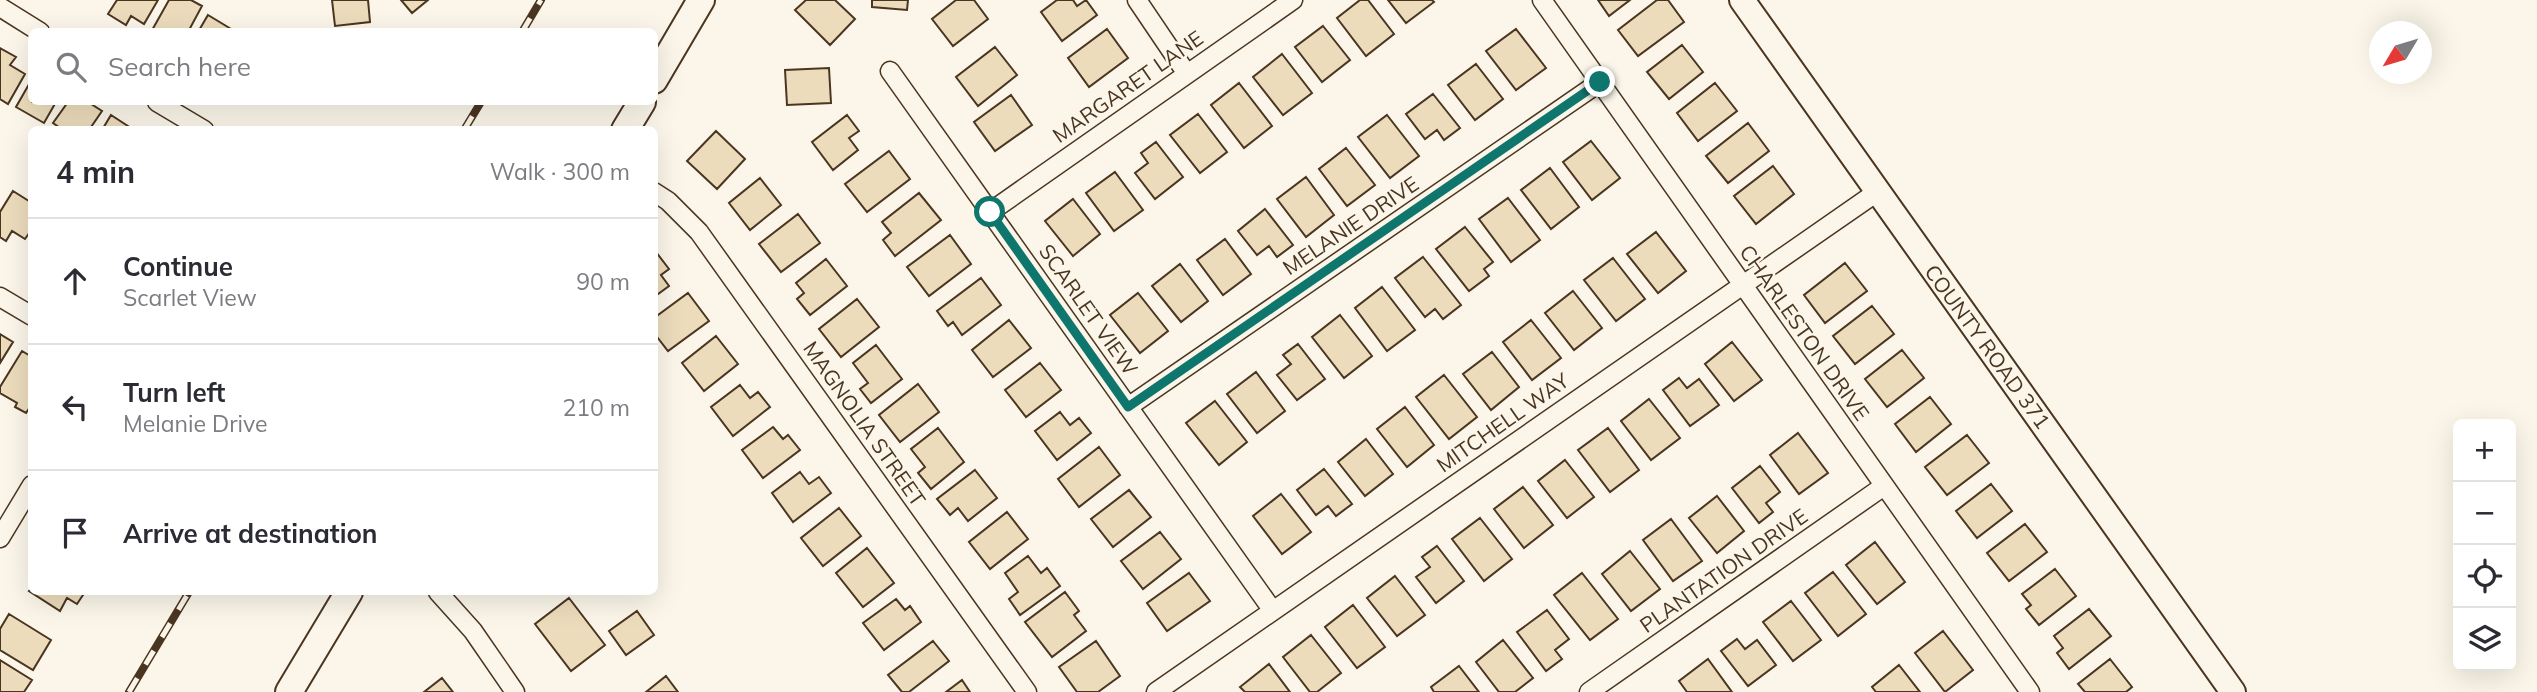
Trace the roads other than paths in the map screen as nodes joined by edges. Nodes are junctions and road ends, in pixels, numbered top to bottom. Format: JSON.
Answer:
{"nodes":[{"id":1,"x":701,"y":0,"type":"edge"},
{"id":2,"x":1137,"y":0,"type":"edge"},
{"id":3,"x":1293,"y":0,"type":"edge"},
{"id":4,"x":1542,"y":0,"type":"edge"},
{"id":5,"x":1742,"y":0,"type":"edge"},
{"id":6,"x":0,"y":7,"type":"edge"},
{"id":7,"x":34,"y":28,"type":"edge"},
{"id":8,"x":890,"y":71,"type":"dead end"},
{"id":9,"x":658,"y":73,"type":"edge"},
{"id":10,"x":1187,"y":74,"type":"junction"},
{"id":11,"x":1600,"y":82,"type":"junction"},
{"id":12,"x":162,"y":105,"type":"edge"},
{"id":13,"x":640,"y":105,"type":"edge"},
{"id":14,"x":197,"y":126,"type":"edge"},
{"id":15,"x":627,"y":126,"type":"edge"},
{"id":16,"x":1877,"y":192,"type":"junction"},
{"id":17,"x":658,"y":195,"type":"edge"},
{"id":18,"x":990,"y":212,"type":"junction"},
{"id":19,"x":1742,"y":285,"type":"junction"},
{"id":20,"x":0,"y":297,"type":"edge"},
{"id":21,"x":28,"y":314,"type":"edge"},
{"id":22,"x":1128,"y":407,"type":"junction"},
{"id":23,"x":1884,"y":486,"type":"junction"},
{"id":24,"x":28,"y":492,"type":"edge"},
{"id":25,"x":0,"y":538,"type":"edge"},
{"id":26,"x":347,"y":595,"type":"edge"},
{"id":27,"x":441,"y":595,"type":"edge"},
{"id":28,"x":1273,"y":611,"type":"junction"},
{"id":29,"x":2027,"y":691,"type":"edge"},
{"id":30,"x":289,"y":692,"type":"edge"},
{"id":31,"x":515,"y":692,"type":"edge"},
{"id":32,"x":1027,"y":692,"type":"edge"},
{"id":33,"x":1156,"y":692,"type":"edge"},
{"id":34,"x":1589,"y":692,"type":"edge"},
{"id":35,"x":2233,"y":692,"type":"edge"}],
"edges":[{"from":1,"to":9,"type":"main road"},
{"from":2,"to":10,"type":"street"},
{"from":3,"to":10,"type":"street","name":"MARGARET LANE"},
{"from":4,"to":11,"type":"street","name":"CHARLESTON DRIVE"},
{"from":5,"to":16,"type":"street","name":"COUNTY ROAD 371"},
{"from":6,"to":7,"type":"street"},
{"from":8,"to":18,"type":"street","name":"SCARLET VIEW"},
{"from":10,"to":18,"type":"street","name":"MARGARET LANE"},
{"from":11,"to":19,"type":"street","name":"CHARLESTON DRIVE"},
{"from":11,"to":22,"type":"street","name":"MELANIE DRIVE"},
{"from":12,"to":14,"type":"street"},
{"from":13,"to":15,"type":"main road"},
{"from":16,"to":19,"type":"street","name":"MITCHELL WAY"},
{"from":16,"to":35,"type":"street","name":"COUNTY ROAD 371"},
{"from":17,"to":32,"type":"street","name":"MAGNOLIA STREET"},
{"from":18,"to":22,"type":"street","name":"SCARLET VIEW"},
{"from":19,"to":23,"type":"street","name":"CHARLESTON DRIVE"},
{"from":19,"to":28,"type":"street","name":"MITCHELL WAY"},
{"from":20,"to":21,"type":"street"},
{"from":22,"to":28,"type":"street","name":"SCARLET VIEW"},
{"from":23,"to":29,"type":"street","name":"CHARLESTON DRIVE"},
{"from":23,"to":34,"type":"street","name":"PLANTATION DRIVE"},
{"from":24,"to":25,"type":"street"},
{"from":26,"to":30,"type":"main road"},
{"from":27,"to":31,"type":"street"},
{"from":28,"to":33,"type":"street","name":"MITCHELL WAY"}]}
